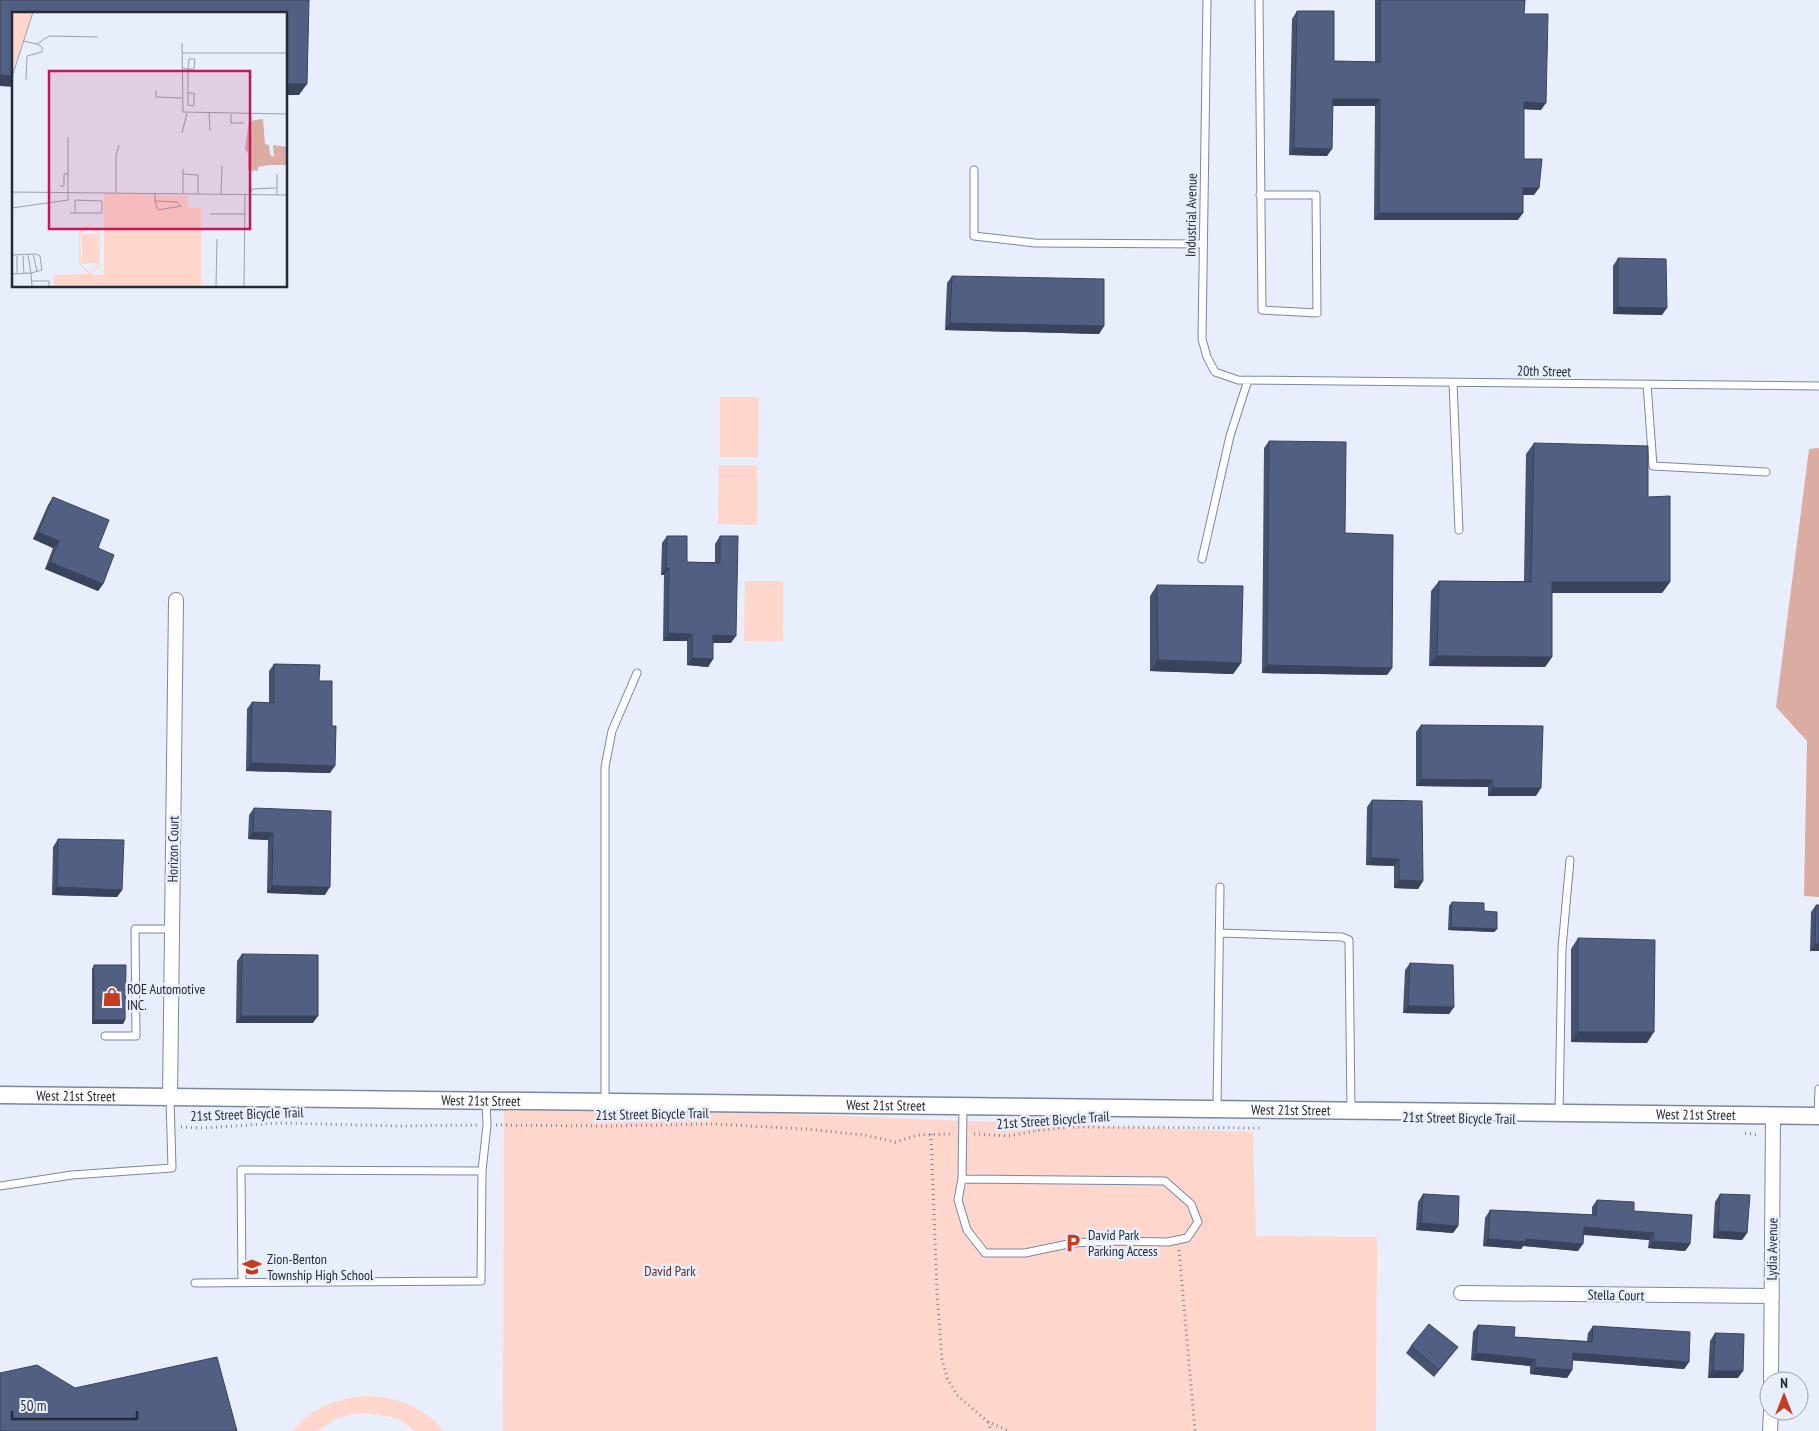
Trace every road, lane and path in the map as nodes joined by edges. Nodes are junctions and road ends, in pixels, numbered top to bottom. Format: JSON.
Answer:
{"nodes":[{"id":1,"x":1207,"y":0,"type":"edge"},
{"id":2,"x":1259,"y":0,"type":"edge"},
{"id":3,"x":974,"y":170,"type":"dead end"},
{"id":4,"x":1260,"y":195,"type":"junction"},
{"id":5,"x":1203,"y":244,"type":"junction"},
{"id":6,"x":1248,"y":380,"type":"junction"},
{"id":7,"x":1269,"y":380,"type":"joint"},
{"id":8,"x":1453,"y":382,"type":"junction"},
{"id":9,"x":1647,"y":384,"type":"junction"},
{"id":10,"x":1819,"y":386,"type":"edge"},
{"id":11,"x":1766,"y":472,"type":"dead end"},
{"id":12,"x":1459,"y":530,"type":"dead end"},
{"id":13,"x":1202,"y":559,"type":"dead end"},
{"id":14,"x":176,"y":600,"type":"dead end"},
{"id":15,"x":637,"y":673,"type":"dead end"},
{"id":16,"x":1570,"y":860,"type":"dead end"},
{"id":17,"x":1220,"y":887,"type":"dead end"},
{"id":18,"x":172,"y":929,"type":"junction"},
{"id":19,"x":1219,"y":933,"type":"junction"},
{"id":20,"x":105,"y":1036,"type":"dead end"},
{"id":21,"x":1819,"y":1089,"type":"edge"},
{"id":22,"x":0,"y":1095,"type":"edge"},
{"id":23,"x":170,"y":1098,"type":"junction"},
{"id":24,"x":486,"y":1101,"type":"junction"},
{"id":25,"x":605,"y":1103,"type":"junction"},
{"id":26,"x":963,"y":1107,"type":"junction"},
{"id":27,"x":1217,"y":1110,"type":"junction"},
{"id":28,"x":1351,"y":1111,"type":"junction"},
{"id":29,"x":1559,"y":1114,"type":"junction"},
{"id":30,"x":1773,"y":1116,"type":"junction"},
{"id":31,"x":1818,"y":1116,"type":"edge"},
{"id":32,"x":487,"y":1125,"type":"junction"},
{"id":33,"x":171,"y":1127,"type":"junction"},
{"id":34,"x":1264,"y":1128,"type":"dead end"},
{"id":35,"x":1738,"y":1131,"type":"dead end"},
{"id":36,"x":931,"y":1134,"type":"junction"},
{"id":37,"x":962,"y":1134,"type":"junction"},
{"id":38,"x":1773,"y":1136,"type":"junction"},
{"id":39,"x":482,"y":1171,"type":"junction"},
{"id":40,"x":962,"y":1180,"type":"junction"},
{"id":41,"x":0,"y":1186,"type":"edge"},
{"id":42,"x":1176,"y":1240,"type":"junction"},
{"id":43,"x":242,"y":1282,"type":"junction"},
{"id":44,"x":195,"y":1283,"type":"dead end"},
{"id":45,"x":1461,"y":1293,"type":"dead end"},
{"id":46,"x":1772,"y":1296,"type":"junction"},
{"id":47,"x":1771,"y":1371,"type":"edge"},
{"id":48,"x":988,"y":1422,"type":"junction"},
{"id":49,"x":991,"y":1431,"type":"edge"},
{"id":50,"x":1009,"y":1431,"type":"edge"},
{"id":51,"x":1195,"y":1431,"type":"edge"}],
"edges":[{"from":1,"to":5,"type":"lane","name":"Industrial Avenue"},
{"from":2,"to":4,"type":"lane"},
{"from":3,"to":5,"type":"lane"},
{"from":4,"to":4,"type":"lane"},
{"from":5,"to":6,"type":"lane","name":"Industrial Avenue"},
{"from":6,"to":7,"type":"lane","name":"Industrial Avenue"},
{"from":6,"to":13,"type":"lane"},
{"from":7,"to":8,"type":"lane","name":"20th Street"},
{"from":8,"to":9,"type":"lane","name":"20th Street"},
{"from":8,"to":12,"type":"lane"},
{"from":9,"to":10,"type":"lane","name":"20th Street"},
{"from":9,"to":11,"type":"lane"},
{"from":14,"to":18,"type":"street","name":"Horizon Court"},
{"from":15,"to":25,"type":"lane"},
{"from":16,"to":29,"type":"lane"},
{"from":17,"to":19,"type":"lane"},
{"from":18,"to":20,"type":"lane"},
{"from":18,"to":23,"type":"street","name":"Horizon Court"},
{"from":19,"to":27,"type":"lane"},
{"from":19,"to":28,"type":"lane"},
{"from":21,"to":31,"type":"lane"},
{"from":22,"to":23,"type":"street","name":"West 21st Street"},
{"from":23,"to":24,"type":"street","name":"West 21st Street"},
{"from":23,"to":33,"type":"lane"},
{"from":24,"to":25,"type":"street","name":"West 21st Street"},
{"from":24,"to":32,"type":"lane"},
{"from":25,"to":26,"type":"street","name":"West 21st Street"},
{"from":26,"to":27,"type":"street","name":"West 21st Street"},
{"from":26,"to":37,"type":"lane"},
{"from":27,"to":28,"type":"street","name":"West 21st Street"},
{"from":28,"to":29,"type":"street","name":"West 21st Street"},
{"from":29,"to":30,"type":"street","name":"West 21st Street"},
{"from":30,"to":31,"type":"street","name":"West 21st Street"},
{"from":30,"to":38,"type":"street","name":"Lydia Avenue"},
{"from":32,"to":33,"type":"path","name":"21st Street Bicycle Trail"},
{"from":32,"to":36,"type":"path","name":"21st Street Bicycle Trail"},
{"from":32,"to":39,"type":"lane"},
{"from":33,"to":41,"type":"lane"},
{"from":34,"to":37,"type":"path","name":"21st Street Bicycle Trail"},
{"from":35,"to":38,"type":"path"},
{"from":36,"to":37,"type":"path","name":"21st Street Bicycle Trail"},
{"from":36,"to":48,"type":"path"},
{"from":37,"to":40,"type":"lane"},
{"from":38,"to":46,"type":"street","name":"Lydia Avenue"},
{"from":39,"to":43,"type":"lane"},
{"from":39,"to":43,"type":"lane"},
{"from":40,"to":42,"type":"lane"},
{"from":40,"to":42,"type":"lane"},
{"from":42,"to":51,"type":"path"},
{"from":43,"to":44,"type":"lane"},
{"from":45,"to":46,"type":"street","name":"Stella Court"},
{"from":46,"to":47,"type":"street","name":"Lydia Avenue"},
{"from":48,"to":49,"type":"path"},
{"from":48,"to":50,"type":"path"}]}
